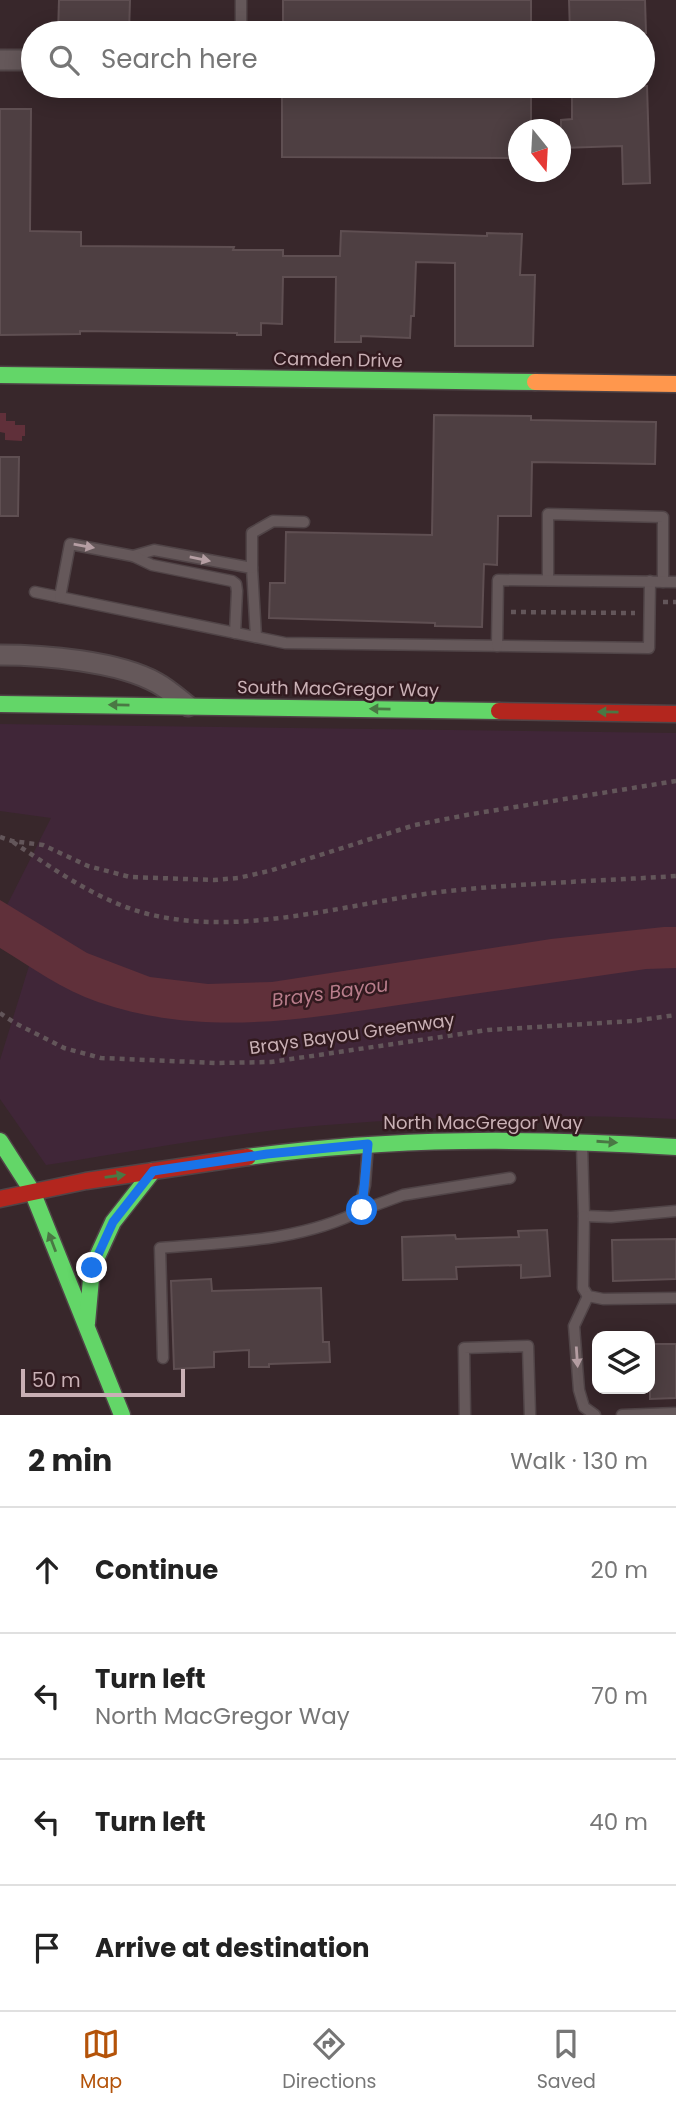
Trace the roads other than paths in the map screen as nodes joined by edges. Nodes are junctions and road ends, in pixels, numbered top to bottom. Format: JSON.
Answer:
{"nodes":[{"id":1,"x":241,"y":0,"type":"edge"},
{"id":2,"x":241,"y":21,"type":"edge"},
{"id":3,"x":0,"y":60,"type":"edge"},
{"id":4,"x":21,"y":60,"type":"edge"},
{"id":5,"x":0,"y":375,"type":"edge"},
{"id":6,"x":676,"y":384,"type":"edge"},
{"id":7,"x":304,"y":522,"type":"dead end"},
{"id":8,"x":134,"y":556,"type":"junction"},
{"id":9,"x":252,"y":568,"type":"junction"},
{"id":10,"x":548,"y":580,"type":"junction"},
{"id":11,"x":650,"y":582,"type":"junction"},
{"id":12,"x":663,"y":582,"type":"junction"},
{"id":13,"x":676,"y":582,"type":"edge"},
{"id":14,"x":35,"y":592,"type":"dead end"},
{"id":15,"x":60,"y":597,"type":"junction"},
{"id":16,"x":235,"y":633,"type":"junction"},
{"id":17,"x":256,"y":637,"type":"junction"},
{"id":18,"x":497,"y":646,"type":"junction"},
{"id":19,"x":0,"y":655,"type":"edge"},
{"id":20,"x":0,"y":704,"type":"edge"},
{"id":21,"x":188,"y":706,"type":"junction"},
{"id":22,"x":676,"y":713,"type":"edge"},
{"id":23,"x":0,"y":1141,"type":"edge"},
{"id":24,"x":582,"y":1141,"type":"junction"},
{"id":25,"x":368,"y":1144,"type":"junction"},
{"id":26,"x":676,"y":1147,"type":"edge"},
{"id":27,"x":153,"y":1171,"type":"junction"},
{"id":28,"x":510,"y":1178,"type":"dead end"},
{"id":29,"x":32,"y":1191,"type":"junction"},
{"id":30,"x":0,"y":1199,"type":"edge"},
{"id":31,"x":362,"y":1210,"type":"junction"},
{"id":32,"x":676,"y":1211,"type":"edge"},
{"id":33,"x":584,"y":1216,"type":"junction"},
{"id":34,"x":588,"y":1296,"type":"junction"},
{"id":35,"x":676,"y":1298,"type":"edge"},
{"id":36,"x":86,"y":1328,"type":"junction"},
{"id":37,"x":163,"y":1358,"type":"dead end"},
{"id":38,"x":676,"y":1413,"type":"edge"},
{"id":39,"x":122,"y":1415,"type":"edge"},
{"id":40,"x":465,"y":1415,"type":"edge"},
{"id":41,"x":530,"y":1415,"type":"edge"},
{"id":42,"x":595,"y":1415,"type":"edge"},
{"id":43,"x":622,"y":1415,"type":"edge"}],
"edges":[{"from":1,"to":2,"type":"lane"},
{"from":3,"to":4,"type":"street"},
{"from":5,"to":6,"type":"main road","name":"Camden Drive"},
{"from":7,"to":9,"type":"lane"},
{"from":8,"to":9,"type":"lane","one_way":true},
{"from":15,"to":8,"type":"lane","one_way":true},
{"from":8,"to":16,"type":"lane"},
{"from":9,"to":17,"type":"lane"},
{"from":10,"to":11,"type":"lane"},
{"from":10,"to":12,"type":"lane"},
{"from":10,"to":18,"type":"lane"},
{"from":11,"to":12,"type":"lane"},
{"from":11,"to":18,"type":"lane"},
{"from":12,"to":13,"type":"lane"},
{"from":14,"to":15,"type":"lane"},
{"from":15,"to":16,"type":"lane"},
{"from":16,"to":17,"type":"lane"},
{"from":17,"to":18,"type":"lane"},
{"from":19,"to":21,"type":"street"},
{"from":21,"to":20,"type":"main road","name":"South MacGregor Way","one_way":true},
{"from":22,"to":21,"type":"main road","name":"South MacGregor Way","one_way":true},
{"from":23,"to":29,"type":"main road"},
{"from":24,"to":25,"type":"main road","name":"North MacGregor Way"},
{"from":24,"to":26,"type":"main road","name":"North MacGregor Way","one_way":true},
{"from":24,"to":33,"type":"lane"},
{"from":25,"to":27,"type":"main road","name":"North MacGregor Way"},
{"from":25,"to":31,"type":"lane"},
{"from":29,"to":27,"type":"main road","name":"North MacGregor Way","one_way":true},
{"from":27,"to":36,"type":"main road"},
{"from":28,"to":31,"type":"lane"},
{"from":29,"to":30,"type":"main road","name":"North MacGregor Way"},
{"from":36,"to":29,"type":"main road","one_way":true},
{"from":31,"to":37,"type":"lane"},
{"from":32,"to":33,"type":"lane"},
{"from":33,"to":34,"type":"lane"},
{"from":34,"to":35,"type":"lane"},
{"from":34,"to":42,"type":"lane","one_way":true},
{"from":36,"to":39,"type":"main road"},
{"from":38,"to":43,"type":"lane"},
{"from":40,"to":41,"type":"lane"}]}
